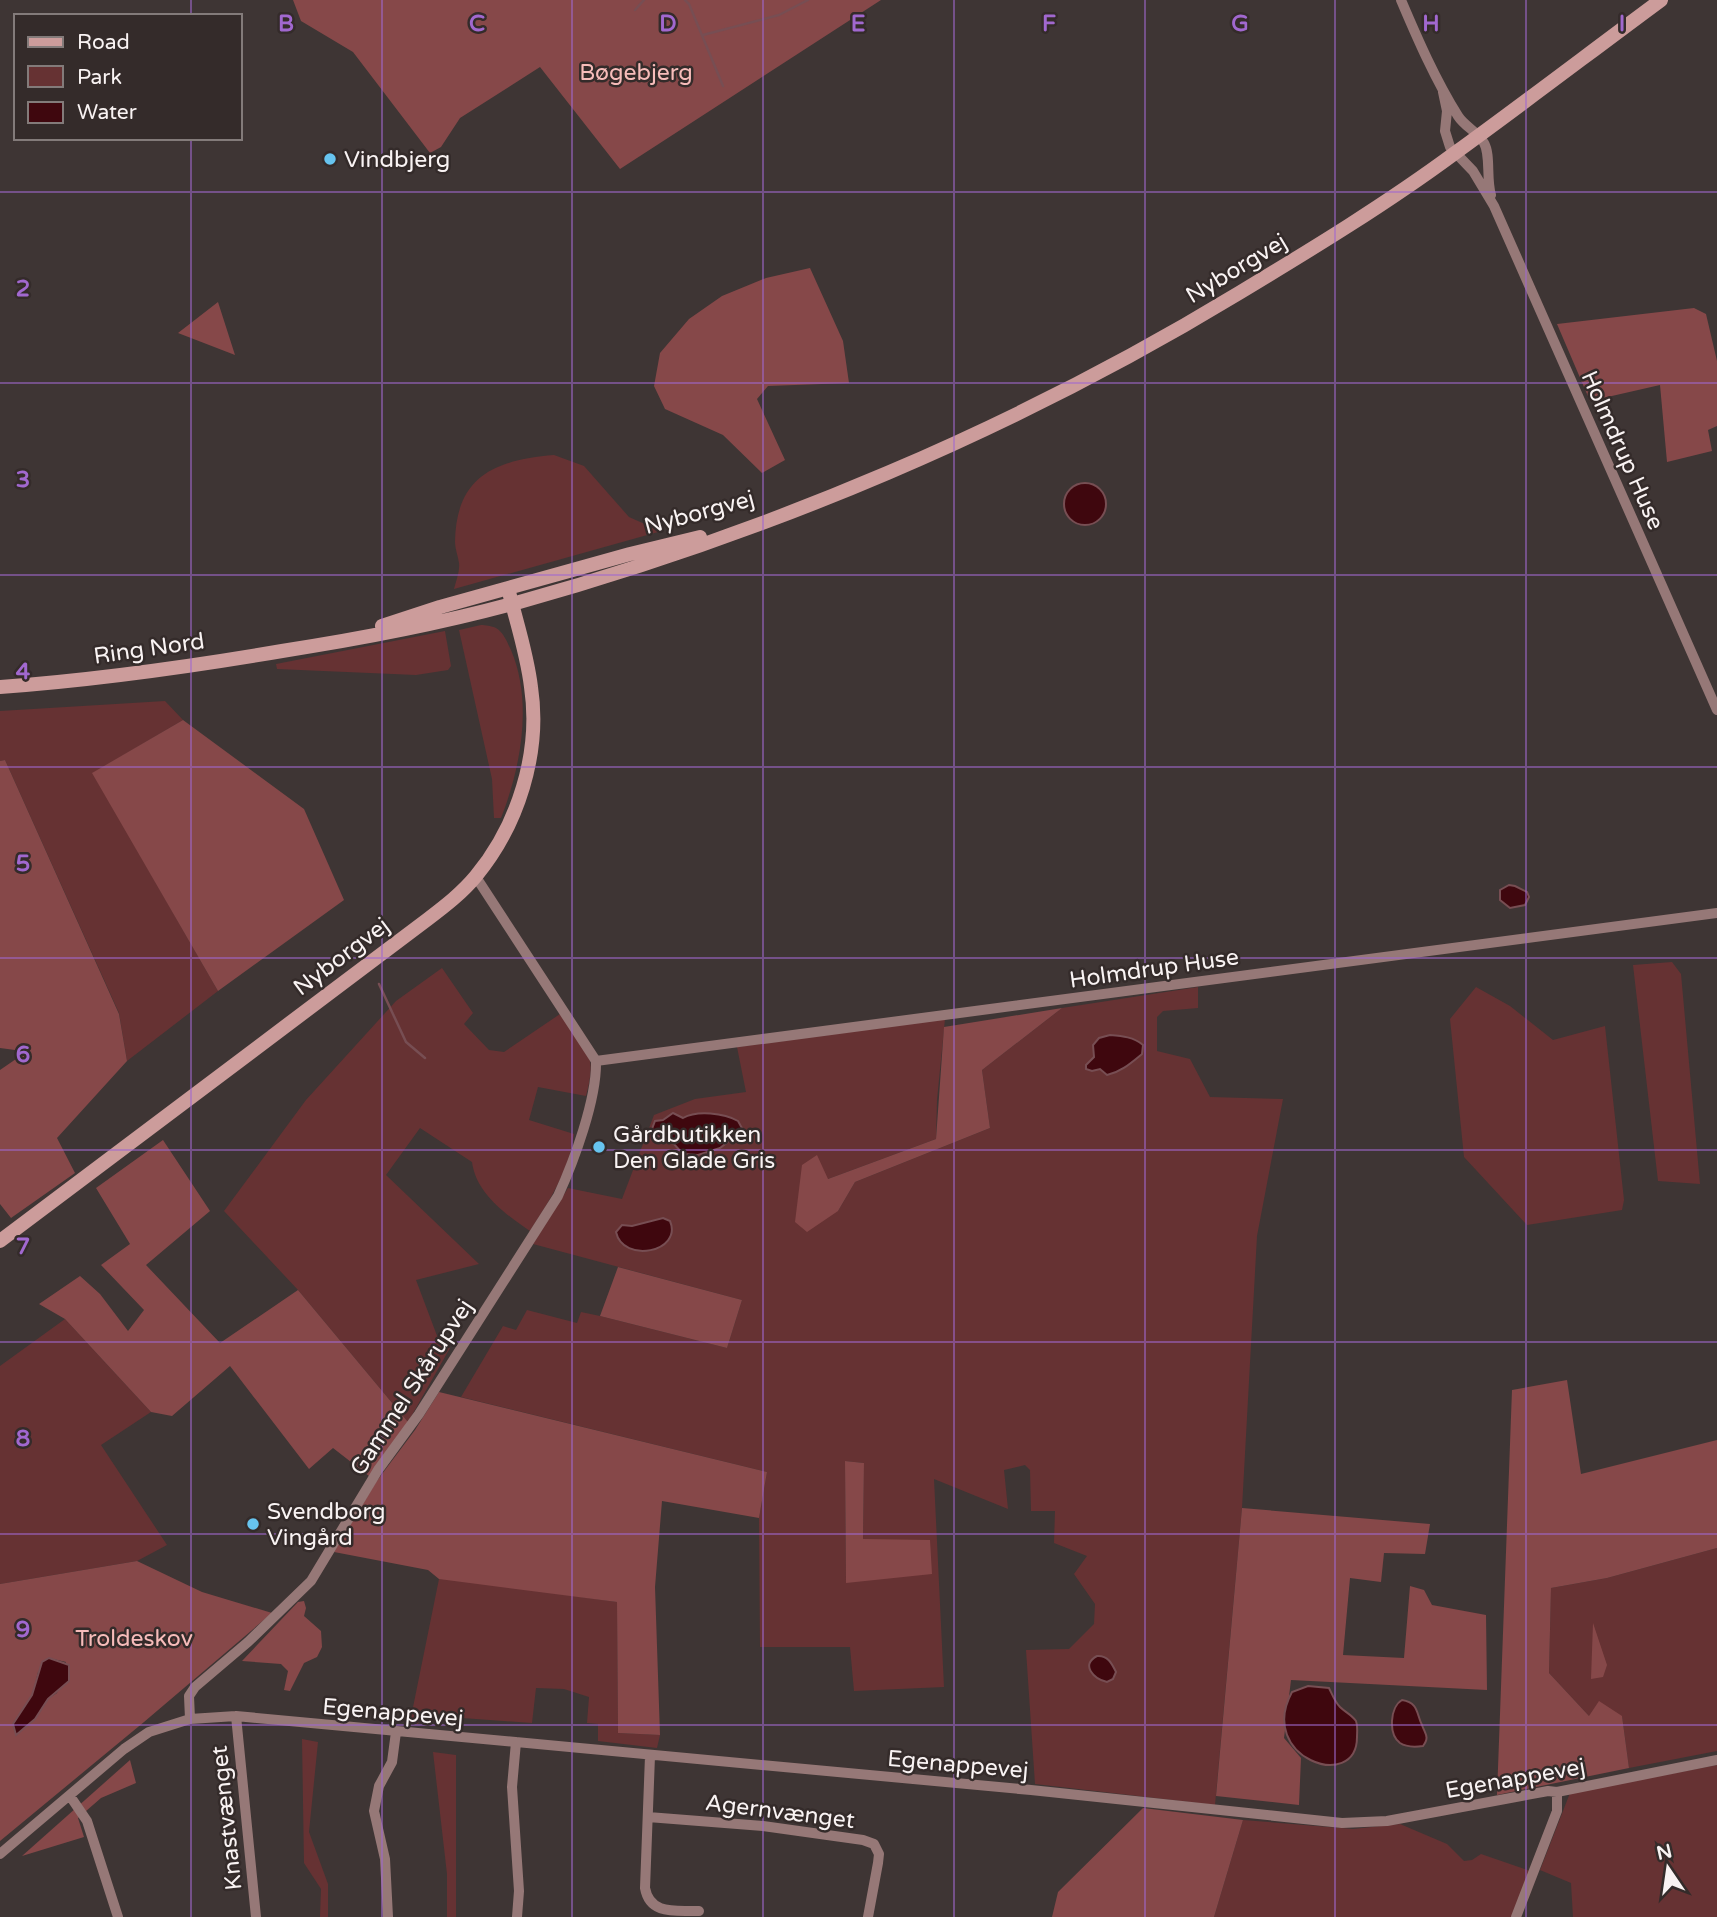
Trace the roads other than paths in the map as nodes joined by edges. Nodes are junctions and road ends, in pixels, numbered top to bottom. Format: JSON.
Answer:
{"nodes":[{"id":1,"x":1401,"y":0,"type":"edge"},
{"id":2,"x":1661,"y":0,"type":"edge"},
{"id":3,"x":1443,"y":92,"type":"junction"},
{"id":4,"x":1478,"y":135,"type":"junction"},
{"id":5,"x":1455,"y":154,"type":"junction"},
{"id":6,"x":1493,"y":206,"type":"junction"},
{"id":7,"x":796,"y":509,"type":"junction"},
{"id":8,"x":508,"y":588,"type":"junction"},
{"id":9,"x":512,"y":604,"type":"junction"},
{"id":10,"x":303,"y":648,"type":"junction"},
{"id":11,"x":0,"y":687,"type":"edge"},
{"id":12,"x":1717,"y":710,"type":"edge"},
{"id":13,"x":476,"y":877,"type":"junction"},
{"id":14,"x":1717,"y":913,"type":"edge"},
{"id":15,"x":596,"y":1061,"type":"junction"},
{"id":16,"x":0,"y":1241,"type":"edge"},
{"id":17,"x":236,"y":1716,"type":"junction"},
{"id":18,"x":190,"y":1719,"type":"junction"},
{"id":19,"x":396,"y":1732,"type":"junction"},
{"id":20,"x":516,"y":1742,"type":"junction"},
{"id":21,"x":650,"y":1756,"type":"junction"},
{"id":22,"x":1717,"y":1760,"type":"edge"},
{"id":23,"x":1557,"y":1792,"type":"junction"},
{"id":24,"x":69,"y":1796,"type":"junction"},
{"id":25,"x":648,"y":1817,"type":"junction"},
{"id":26,"x":0,"y":1854,"type":"edge"},
{"id":27,"x":699,"y":1911,"type":"dead end"},
{"id":28,"x":118,"y":1917,"type":"edge"},
{"id":29,"x":256,"y":1917,"type":"edge"},
{"id":30,"x":388,"y":1917,"type":"edge"},
{"id":31,"x":517,"y":1917,"type":"edge"},
{"id":32,"x":868,"y":1917,"type":"edge"},
{"id":33,"x":1516,"y":1917,"type":"edge"}],
"edges":[{"from":1,"to":3,"type":"street"},
{"from":2,"to":4,"type":"main road","name":"Nyborgvej"},
{"from":3,"to":4,"type":"street"},
{"from":3,"to":5,"type":"street"},
{"from":4,"to":5,"type":"main road","name":"Nyborgvej"},
{"from":4,"to":6,"type":"street","name":"Holmdrup Huse"},
{"from":5,"to":6,"type":"street","name":"Holmdrup Huse"},
{"from":5,"to":7,"type":"main road","name":"Nyborgvej"},
{"from":6,"to":12,"type":"street","name":"Holmdrup Huse"},
{"from":7,"to":8,"type":"main road","name":"Nyborgvej"},
{"from":7,"to":9,"type":"main road","name":"Nyborgvej"},
{"from":8,"to":9,"type":"main road","name":"Nyborgvej"},
{"from":8,"to":10,"type":"main road","name":"Ring Nord"},
{"from":9,"to":10,"type":"main road","name":"Ring Nord"},
{"from":9,"to":13,"type":"main road","name":"Nyborgvej"},
{"from":10,"to":11,"type":"main road","name":"Ring Nord"},
{"from":13,"to":15,"type":"street"},
{"from":13,"to":16,"type":"main road","name":"Nyborgvej"},
{"from":14,"to":15,"type":"street","name":"Holmdrup Huse"},
{"from":15,"to":18,"type":"street","name":"Gammel Skårupvej"},
{"from":17,"to":18,"type":"street","name":"Egenappevej"},
{"from":17,"to":19,"type":"street","name":"Egenappevej"},
{"from":17,"to":29,"type":"street","name":"Knastvænget"},
{"from":18,"to":24,"type":"street"},
{"from":19,"to":20,"type":"street","name":"Egenappevej"},
{"from":19,"to":30,"type":"street"},
{"from":20,"to":21,"type":"street","name":"Egenappevej"},
{"from":20,"to":31,"type":"street"},
{"from":21,"to":23,"type":"street","name":"Egenappevej"},
{"from":21,"to":25,"type":"street"},
{"from":22,"to":23,"type":"street","name":"Egenappevej"},
{"from":23,"to":33,"type":"street"},
{"from":24,"to":26,"type":"street"},
{"from":24,"to":28,"type":"street"},
{"from":25,"to":27,"type":"street"},
{"from":25,"to":32,"type":"street","name":"Agernvænget"}]}
